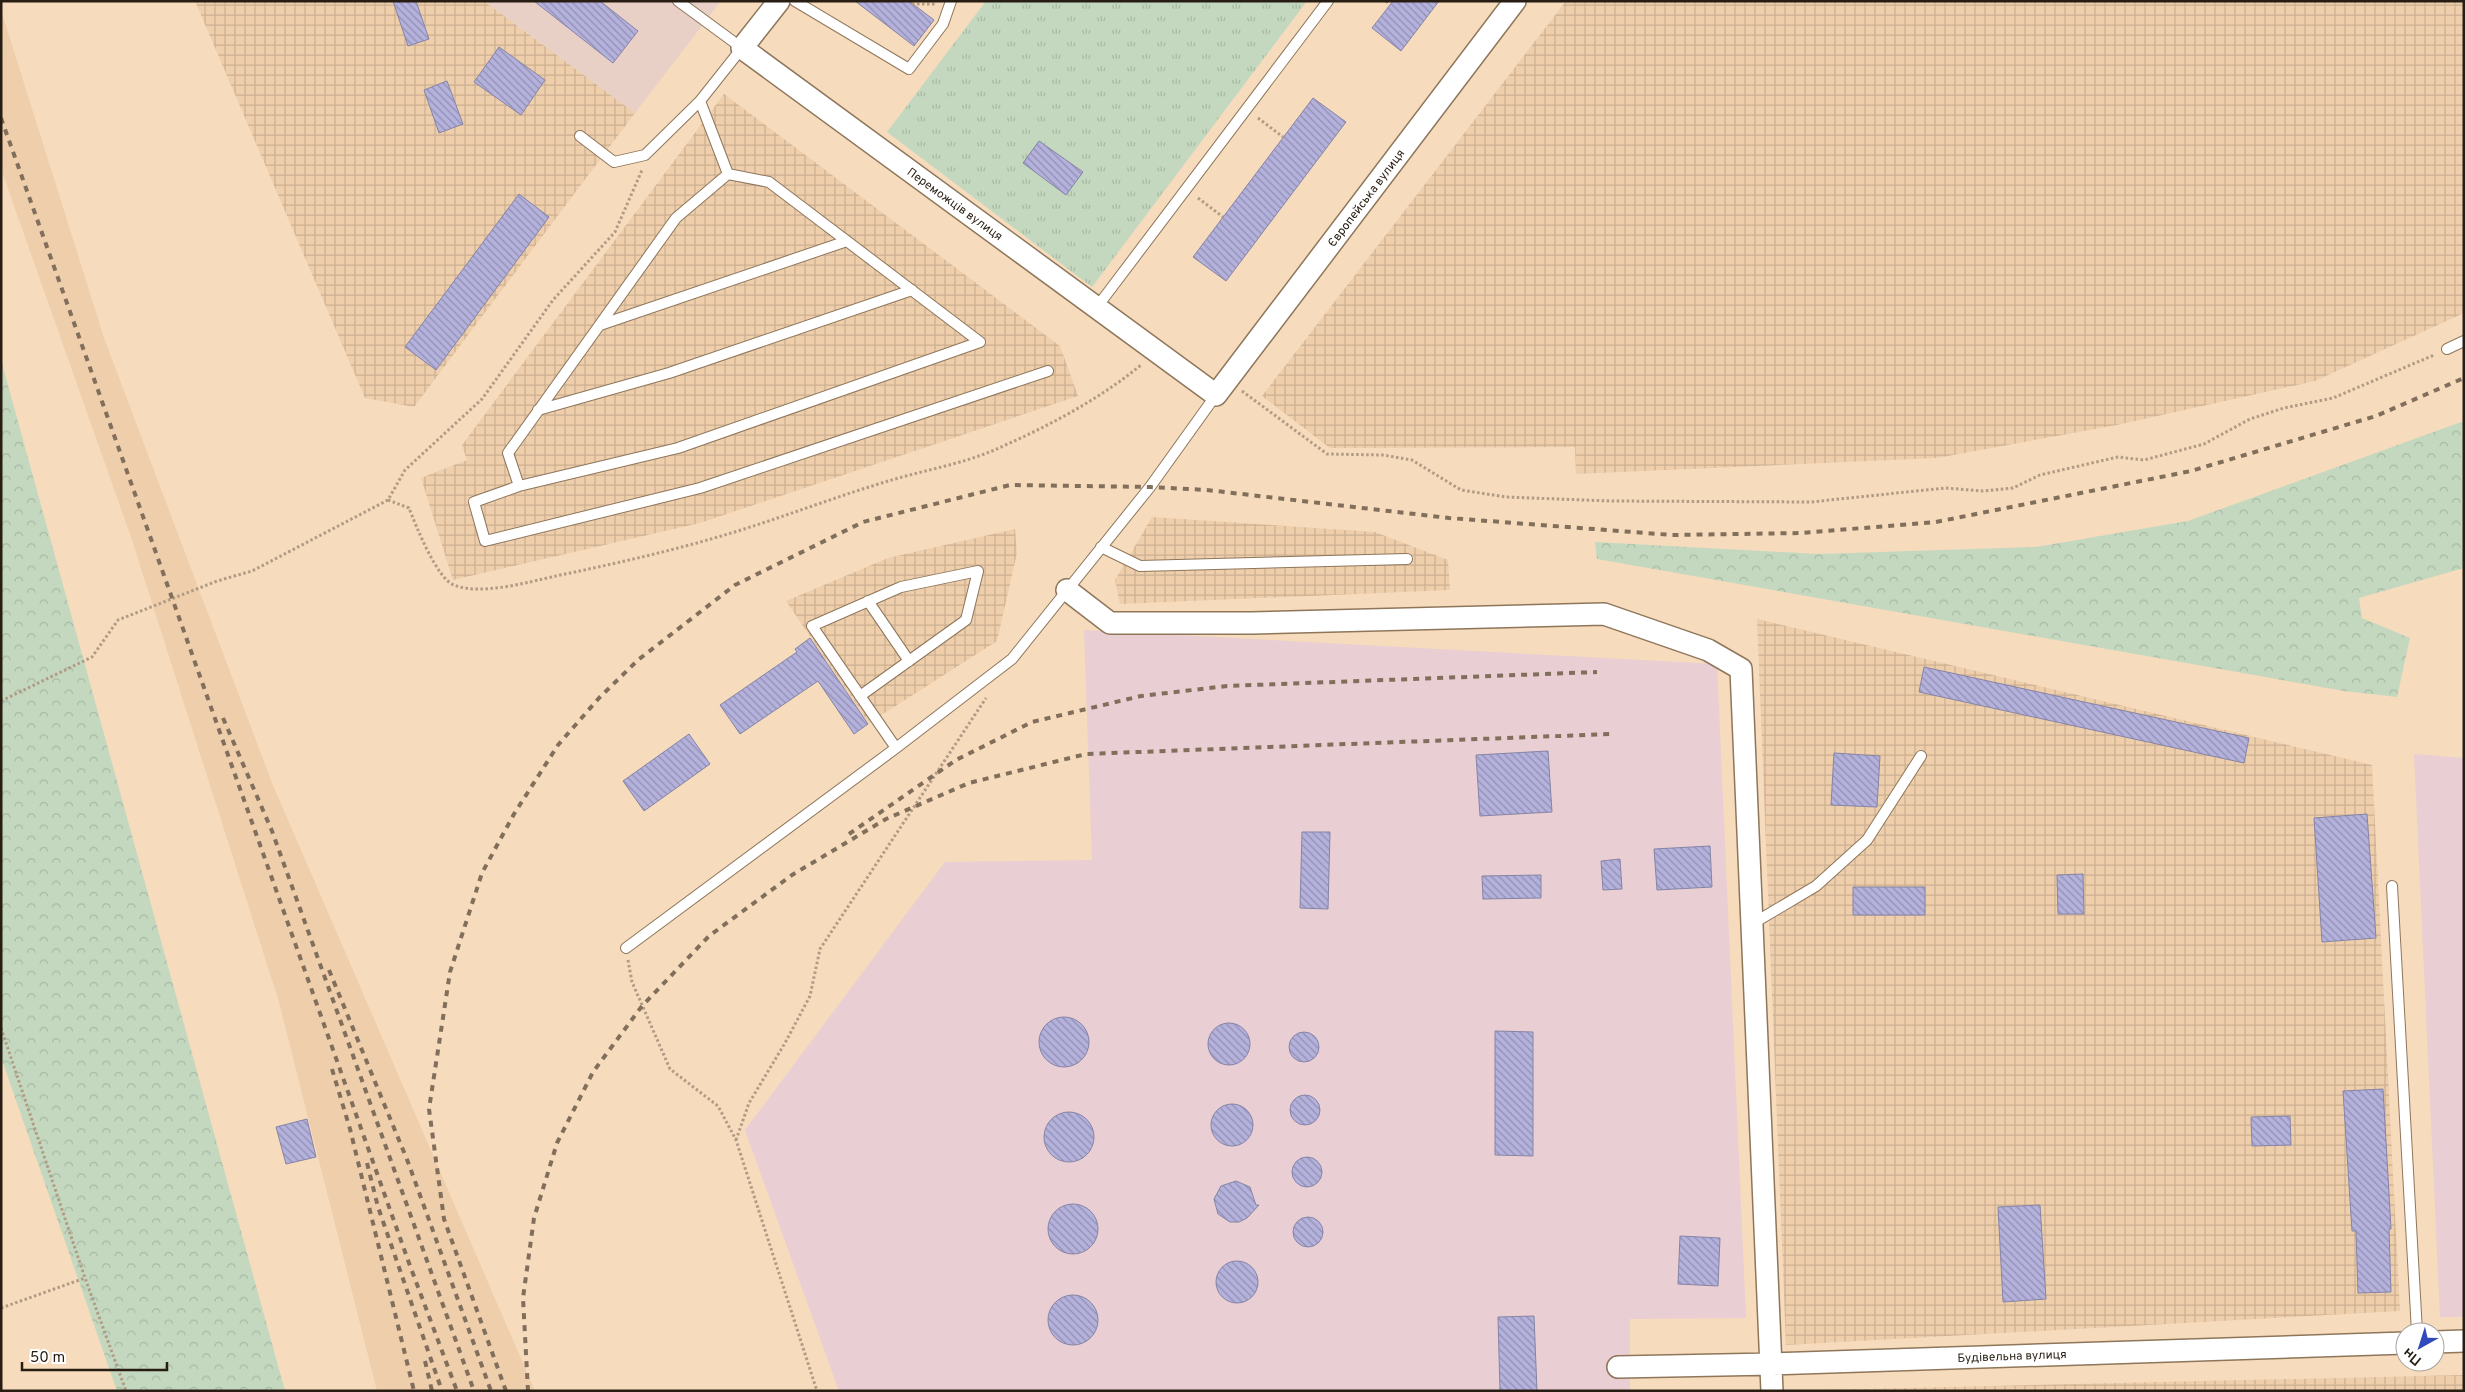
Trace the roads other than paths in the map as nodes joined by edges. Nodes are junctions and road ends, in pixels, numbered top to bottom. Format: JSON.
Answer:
{"nodes":[{"id":1,"x":678,"y":1,"type":"edge"},
{"id":2,"x":779,"y":1,"type":"edge"},
{"id":3,"x":795,"y":1,"type":"edge"},
{"id":4,"x":1328,"y":1,"type":"edge"},
{"id":5,"x":1515,"y":1,"type":"edge"},
{"id":6,"x":950,"y":3,"type":"edge"},
{"id":7,"x":742,"y":48,"type":"junction"},
{"id":8,"x":700,"y":101,"type":"junction"},
{"id":9,"x":580,"y":136,"type":"dead end"},
{"id":10,"x":728,"y":174,"type":"junction"},
{"id":11,"x":847,"y":241,"type":"junction"},
{"id":12,"x":912,"y":290,"type":"junction"},
{"id":13,"x":1097,"y":307,"type":"junction"},
{"id":14,"x":600,"y":325,"type":"junction"},
{"id":15,"x":2464,"y":341,"type":"edge"},
{"id":16,"x":2447,"y":349,"type":"road end"},
{"id":17,"x":1048,"y":371,"type":"dead end"},
{"id":18,"x":1222,"y":388,"type":"junction"},
{"id":19,"x":538,"y":410,"type":"junction"},
{"id":20,"x":519,"y":486,"type":"junction"},
{"id":21,"x":1100,"y":547,"type":"junction"},
{"id":22,"x":1407,"y":559,"type":"dead end"},
{"id":23,"x":1067,"y":590,"type":"junction"},
{"id":24,"x":868,"y":601,"type":"junction"},
{"id":25,"x":909,"y":661,"type":"junction"},
{"id":26,"x":860,"y":696,"type":"junction"},
{"id":27,"x":896,"y":748,"type":"junction"},
{"id":28,"x":1922,"y":756,"type":"dead end"},
{"id":29,"x":2392,"y":886,"type":"dead end"},
{"id":30,"x":1752,"y":924,"type":"junction"},
{"id":31,"x":626,"y":948,"type":"road end"},
{"id":32,"x":2416,"y":1322,"type":"edge"},
{"id":33,"x":2464,"y":1341,"type":"edge"},
{"id":34,"x":2445,"y":1342,"type":"edge"},
{"id":35,"x":2395,"y":1343,"type":"edge"},
{"id":36,"x":1772,"y":1364,"type":"junction"},
{"id":37,"x":1618,"y":1367,"type":"dead end"},
{"id":38,"x":1772,"y":1391,"type":"edge"}],
"edges":[{"from":1,"to":7,"type":"lane"},
{"from":2,"to":7,"type":"street"},
{"from":3,"to":6,"type":"lane"},
{"from":4,"to":13,"type":"lane"},
{"from":5,"to":18,"type":"street","name":"Європейська вулиця"},
{"from":7,"to":8,"type":"lane"},
{"from":7,"to":13,"type":"street","name":"Переможців вулиця"},
{"from":8,"to":9,"type":"lane"},
{"from":8,"to":10,"type":"lane"},
{"from":10,"to":11,"type":"lane"},
{"from":10,"to":14,"type":"lane"},
{"from":11,"to":12,"type":"lane"},
{"from":11,"to":14,"type":"lane"},
{"from":12,"to":19,"type":"lane"},
{"from":12,"to":20,"type":"lane"},
{"from":13,"to":18,"type":"street","name":"Переможців вулиця"},
{"from":14,"to":19,"type":"lane"},
{"from":15,"to":16,"type":"lane"},
{"from":17,"to":20,"type":"lane"},
{"from":18,"to":21,"type":"lane"},
{"from":19,"to":20,"type":"lane"},
{"from":21,"to":22,"type":"lane"},
{"from":21,"to":23,"type":"lane"},
{"from":23,"to":27,"type":"lane"},
{"from":23,"to":30,"type":"street"},
{"from":24,"to":25,"type":"lane"},
{"from":24,"to":25,"type":"lane"},
{"from":24,"to":26,"type":"lane"},
{"from":25,"to":26,"type":"lane"},
{"from":26,"to":27,"type":"lane"},
{"from":27,"to":31,"type":"lane"},
{"from":28,"to":30,"type":"lane"},
{"from":29,"to":32,"type":"lane"},
{"from":30,"to":36,"type":"street"},
{"from":33,"to":34,"type":"street"},
{"from":35,"to":36,"type":"street","name":"Будівельна вулиця"},
{"from":36,"to":37,"type":"street","name":"Будівельна вулиця"},
{"from":36,"to":38,"type":"street"}]}
